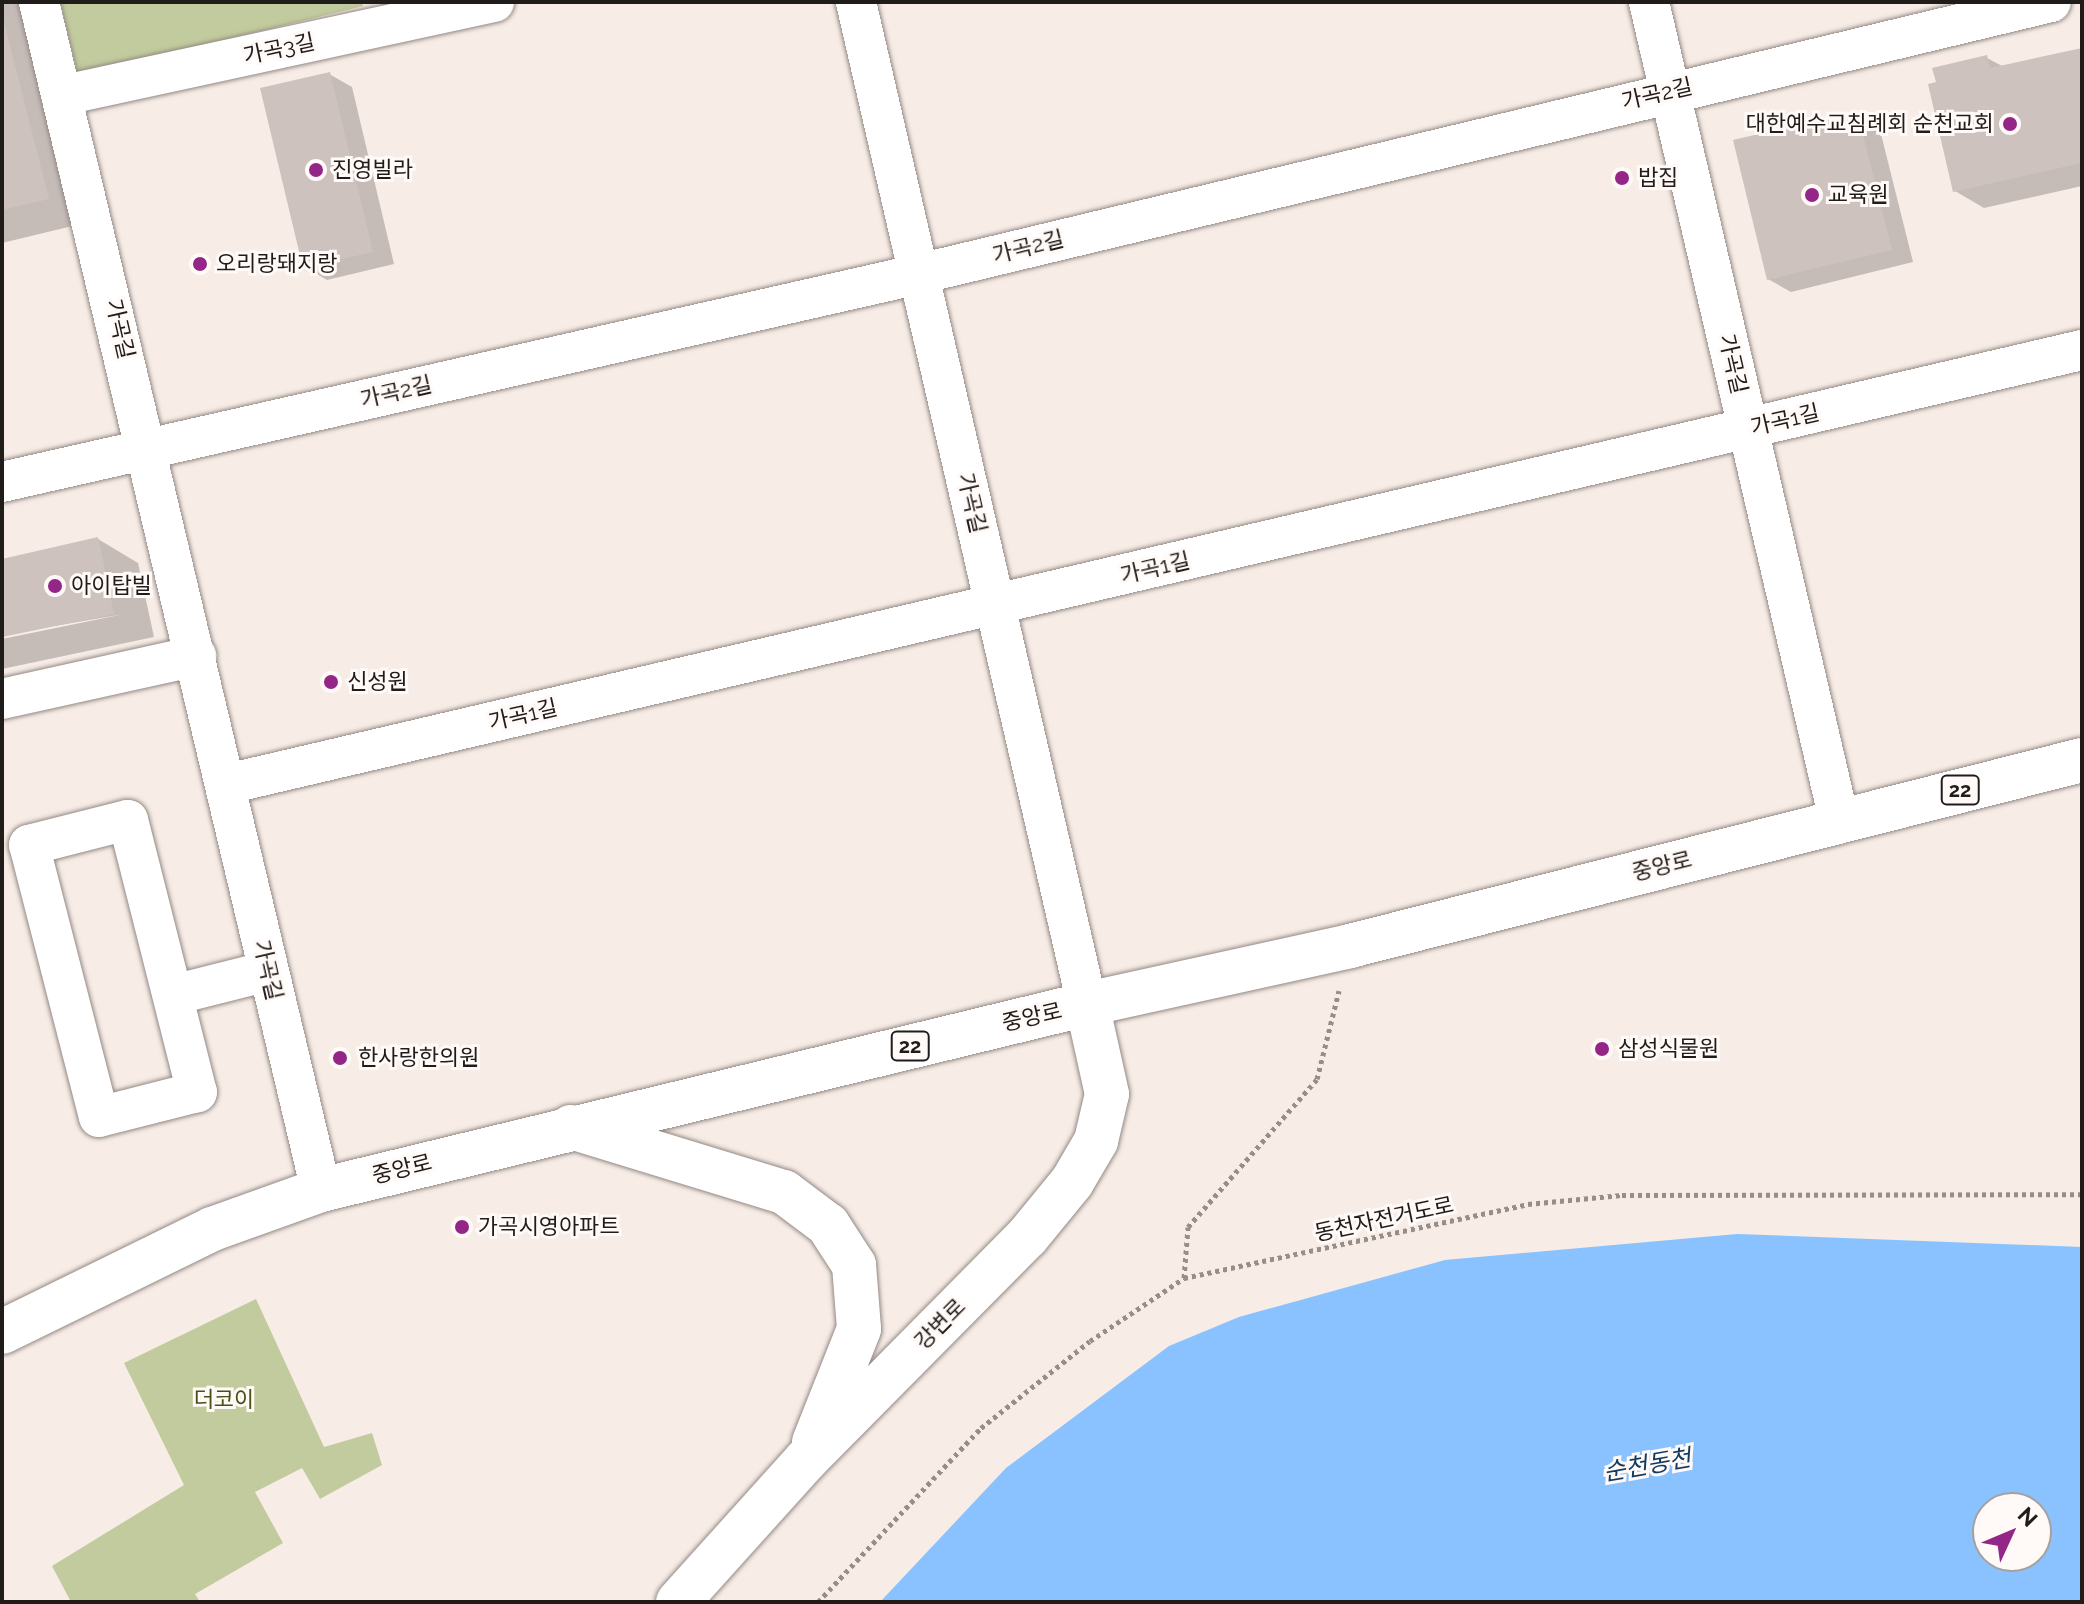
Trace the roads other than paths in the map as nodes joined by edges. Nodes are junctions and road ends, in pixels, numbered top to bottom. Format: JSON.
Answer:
{"nodes":[{"id":1,"x":39,"y":2,"type":"edge"},
{"id":2,"x":494,"y":2,"type":"edge"},
{"id":3,"x":856,"y":2,"type":"edge"},
{"id":4,"x":1649,"y":2,"type":"edge"},
{"id":5,"x":2051,"y":2,"type":"edge"},
{"id":6,"x":1669,"y":91,"type":"junction"},
{"id":7,"x":64,"y":95,"type":"junction"},
{"id":8,"x":919,"y":274,"type":"junction"},
{"id":9,"x":2082,"y":350,"type":"edge"},
{"id":10,"x":1747,"y":429,"type":"junction"},
{"id":11,"x":148,"y":449,"type":"junction"},
{"id":12,"x":2,"y":482,"type":"edge"},
{"id":13,"x":995,"y":605,"type":"junction"},
{"id":14,"x":196,"y":656,"type":"junction"},
{"id":15,"x":2,"y":699,"type":"edge"},
{"id":16,"x":2082,"y":760,"type":"edge"},
{"id":17,"x":227,"y":784,"type":"junction"},
{"id":18,"x":1839,"y":820,"type":"junction"},
{"id":19,"x":268,"y":971,"type":"junction"},
{"id":20,"x":173,"y":995,"type":"junction"},
{"id":21,"x":1087,"y":1004,"type":"junction"},
{"id":22,"x":569,"y":1126,"type":"junction"},
{"id":23,"x":321,"y":1190,"type":"junction"},
{"id":24,"x":2,"y":1332,"type":"edge"},
{"id":25,"x":806,"y":1460,"type":"junction"},
{"id":26,"x":678,"y":1602,"type":"edge"}],
"edges":[{"from":1,"to":7,"type":"street","name":"가곡길"},
{"from":2,"to":7,"type":"street","name":"가곡3길"},
{"from":3,"to":8,"type":"street","name":"가곡길"},
{"from":4,"to":6,"type":"street","name":"가곡길"},
{"from":5,"to":6,"type":"street","name":"가곡2길"},
{"from":6,"to":8,"type":"street","name":"가곡2길"},
{"from":6,"to":10,"type":"street","name":"가곡길"},
{"from":7,"to":11,"type":"street","name":"가곡길"},
{"from":8,"to":11,"type":"street","name":"가곡2길"},
{"from":8,"to":13,"type":"street","name":"가곡길"},
{"from":9,"to":10,"type":"street","name":"가곡1길"},
{"from":10,"to":13,"type":"street","name":"가곡1길"},
{"from":10,"to":18,"type":"street","name":"가곡길"},
{"from":11,"to":12,"type":"street","name":"가곡2길"},
{"from":11,"to":14,"type":"street","name":"가곡길"},
{"from":13,"to":17,"type":"street","name":"가곡1길"},
{"from":13,"to":21,"type":"street","name":"가곡길"},
{"from":14,"to":15,"type":"street"},
{"from":14,"to":17,"type":"street","name":"가곡길"},
{"from":16,"to":18,"type":"main road","name":"중앙로","number":"22"},
{"from":17,"to":19,"type":"street","name":"가곡길"},
{"from":18,"to":21,"type":"main road","name":"중앙로","number":"22"},
{"from":19,"to":20,"type":"street"},
{"from":19,"to":23,"type":"street","name":"가곡길"},
{"from":20,"to":20,"type":"street"},
{"from":21,"to":22,"type":"main road","name":"중앙로","number":"22"},
{"from":21,"to":25,"type":"main road","name":"강변로"},
{"from":22,"to":23,"type":"main road","name":"중앙로","number":"22"},
{"from":22,"to":25,"type":"main road"},
{"from":23,"to":24,"type":"main road","name":"중앙로","number":"22"},
{"from":25,"to":26,"type":"main road","name":"강변로"}]}
